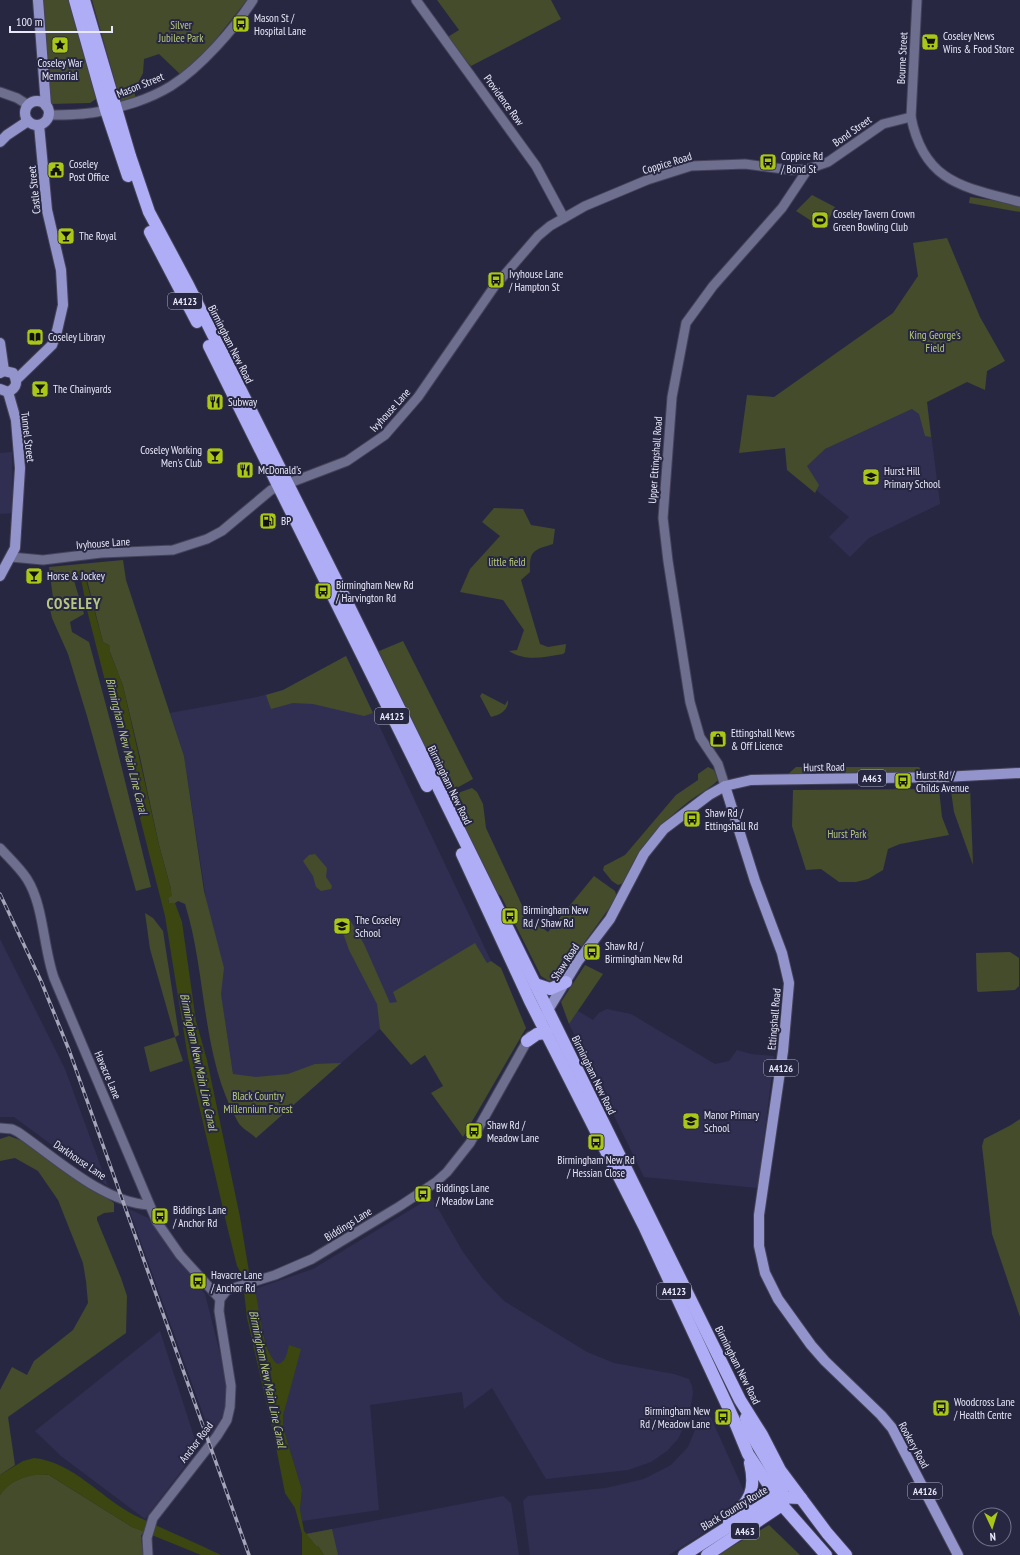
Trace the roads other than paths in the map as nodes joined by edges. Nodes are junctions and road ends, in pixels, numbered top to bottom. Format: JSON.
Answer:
{"nodes":[{"id":1,"x":38,"y":0,"type":"edge"},
{"id":2,"x":75,"y":0,"type":"edge"},
{"id":3,"x":84,"y":0,"type":"edge"},
{"id":4,"x":253,"y":0,"type":"edge"},
{"id":5,"x":416,"y":0,"type":"edge"},
{"id":6,"x":917,"y":0,"type":"edge"},
{"id":7,"x":44,"y":78,"type":"junction"},
{"id":8,"x":0,"y":92,"type":"edge"},
{"id":9,"x":30,"y":104,"type":"junction"},
{"id":10,"x":111,"y":109,"type":"junction"},
{"id":11,"x":47,"y":111,"type":"junction"},
{"id":12,"x":911,"y":117,"type":"junction"},
{"id":13,"x":28,"y":121,"type":"junction"},
{"id":14,"x":39,"y":125,"type":"junction"},
{"id":15,"x":0,"y":142,"type":"edge"},
{"id":16,"x":808,"y":169,"type":"junction"},
{"id":17,"x":1020,"y":202,"type":"edge"},
{"id":18,"x":564,"y":218,"type":"junction"},
{"id":19,"x":0,"y":343,"type":"edge"},
{"id":20,"x":2,"y":372,"type":"edge"},
{"id":21,"x":17,"y":379,"type":"junction"},
{"id":22,"x":4,"y":391,"type":"edge"},
{"id":23,"x":282,"y":484,"type":"junction"},
{"id":24,"x":11,"y":557,"type":"junction"},
{"id":25,"x":0,"y":576,"type":"edge"},
{"id":26,"x":368,"y":656,"type":"junction"},
{"id":27,"x":1020,"y":773,"type":"edge"},
{"id":28,"x":725,"y":786,"type":"junction"},
{"id":29,"x":0,"y":848,"type":"edge"},
{"id":30,"x":566,"y":982,"type":"junction"},
{"id":31,"x":535,"y":984,"type":"junction"},
{"id":32,"x":548,"y":1010,"type":"junction"},
{"id":33,"x":540,"y":1022,"type":"junction"},
{"id":34,"x":547,"y":1033,"type":"junction"},
{"id":35,"x":527,"y":1041,"type":"junction"},
{"id":36,"x":0,"y":1128,"type":"edge"},
{"id":37,"x":447,"y":1172,"type":"joint"},
{"id":38,"x":149,"y":1205,"type":"junction"},
{"id":39,"x":220,"y":1299,"type":"junction"},
{"id":40,"x":811,"y":1345,"type":"joint"},
{"id":41,"x":740,"y":1400,"type":"junction"},
{"id":42,"x":748,"y":1454,"type":"junction"},
{"id":43,"x":801,"y":1498,"type":"junction"},
{"id":44,"x":780,"y":1500,"type":"junction"},
{"id":45,"x":721,"y":1530,"type":"junction"},
{"id":46,"x":148,"y":1555,"type":"edge"},
{"id":47,"x":684,"y":1555,"type":"edge"},
{"id":48,"x":707,"y":1555,"type":"edge"},
{"id":49,"x":826,"y":1555,"type":"edge"},
{"id":50,"x":846,"y":1555,"type":"edge"},
{"id":51,"x":958,"y":1555,"type":"edge"}],
"edges":[{"from":1,"to":7,"type":"main road"},
{"from":2,"to":10,"type":"highway","name":"Birmingham New Road","number":"A4123"},
{"from":3,"to":10,"type":"highway","name":"Birmingham New Road","number":"A4123"},
{"from":4,"to":10,"type":"street","name":"Mason Street"},
{"from":5,"to":18,"type":"street","name":"Providence Row"},
{"from":6,"to":12,"type":"street","name":"Bourne Street"},
{"from":7,"to":9,"type":"main road"},
{"from":7,"to":11,"type":"main road"},
{"from":8,"to":9,"type":"street"},
{"from":9,"to":11,"type":"main road"},
{"from":9,"to":13,"type":"main road"},
{"from":10,"to":11,"type":"street","name":"Mason Street"},
{"from":10,"to":23,"type":"highway","name":"Birmingham New Road","number":"A4123"},
{"from":11,"to":14,"type":"main road"},
{"from":12,"to":16,"type":"street","name":"Bond Street"},
{"from":12,"to":17,"type":"street","name":"Bourne Street"},
{"from":13,"to":14,"type":"main road"},
{"from":13,"to":15,"type":"main road"},
{"from":14,"to":21,"type":"main road","name":"Castle Street"},
{"from":16,"to":18,"type":"street","name":"Coppice Road"},
{"from":16,"to":28,"type":"street","name":"Upper Ettingshall Road"},
{"from":18,"to":23,"type":"street","name":"Ivyhouse Lane"},
{"from":19,"to":20,"type":"main road"},
{"from":20,"to":21,"type":"main road"},
{"from":21,"to":22,"type":"main road","name":"Tunnel Street"},
{"from":22,"to":24,"type":"main road","name":"Tunnel Street"},
{"from":23,"to":24,"type":"street","name":"Ivyhouse Lane"},
{"from":23,"to":26,"type":"highway","name":"Birmingham New Road","number":"A4123"},
{"from":24,"to":25,"type":"main road","name":"Tunnel Street"},
{"from":26,"to":31,"type":"highway","name":"Birmingham New Road","number":"A4123"},
{"from":26,"to":33,"type":"highway","name":"Birmingham New Road","number":"A4123"},
{"from":27,"to":28,"type":"main road","name":"Hurst Road","number":"A463"},
{"from":28,"to":30,"type":"main road","name":"Shaw Road","number":"A463"},
{"from":28,"to":40,"type":"main road","name":"Ettingshall Road","number":"A4126"},
{"from":29,"to":38,"type":"street","name":"Havacre Lane"},
{"from":30,"to":31,"type":"highway"},
{"from":30,"to":32,"type":"main road","name":"Shaw Road","number":"A463"},
{"from":31,"to":32,"type":"highway","name":"Birmingham New Road","number":"A4123"},
{"from":32,"to":33,"type":"main road","name":"Shaw Road","number":"A463"},
{"from":32,"to":41,"type":"highway","name":"Birmingham New Road","number":"A4123"},
{"from":33,"to":34,"type":"highway","name":"Birmingham New Road","number":"A4123"},
{"from":33,"to":35,"type":"street","name":"Shaw Road"},
{"from":34,"to":35,"type":"highway"},
{"from":34,"to":42,"type":"highway","name":"Birmingham New Road","number":"A4123"},
{"from":35,"to":37,"type":"street","name":"Shaw Road"},
{"from":36,"to":38,"type":"street","name":"Darkhouse Lane"},
{"from":37,"to":39,"type":"street","name":"Biddings Lane"},
{"from":38,"to":39,"type":"street","name":"Havacre Lane"},
{"from":39,"to":46,"type":"street","name":"Anchor Road"},
{"from":40,"to":51,"type":"main road","name":"Rookery Road","number":"A4126"},
{"from":41,"to":43,"type":"highway","name":"Birmingham New Road","number":"A4123"},
{"from":41,"to":44,"type":"highway","number":"A4123"},
{"from":42,"to":44,"type":"highway","name":"Birmingham New Road","number":"A4123"},
{"from":42,"to":45,"type":"highway","number":"A463"},
{"from":43,"to":44,"type":"highway","name":"Black Country Route"},
{"from":43,"to":50,"type":"highway","name":"Birmingham New Road","number":"A4123"},
{"from":44,"to":45,"type":"highway","name":"Black Country Route","number":"A463"},
{"from":44,"to":48,"type":"highway","name":"Black Country Route","number":"A463"},
{"from":44,"to":49,"type":"highway","name":"Birmingham New Road","number":"A4123"},
{"from":45,"to":47,"type":"highway","name":"Black Country Route","number":"A463"}]}
